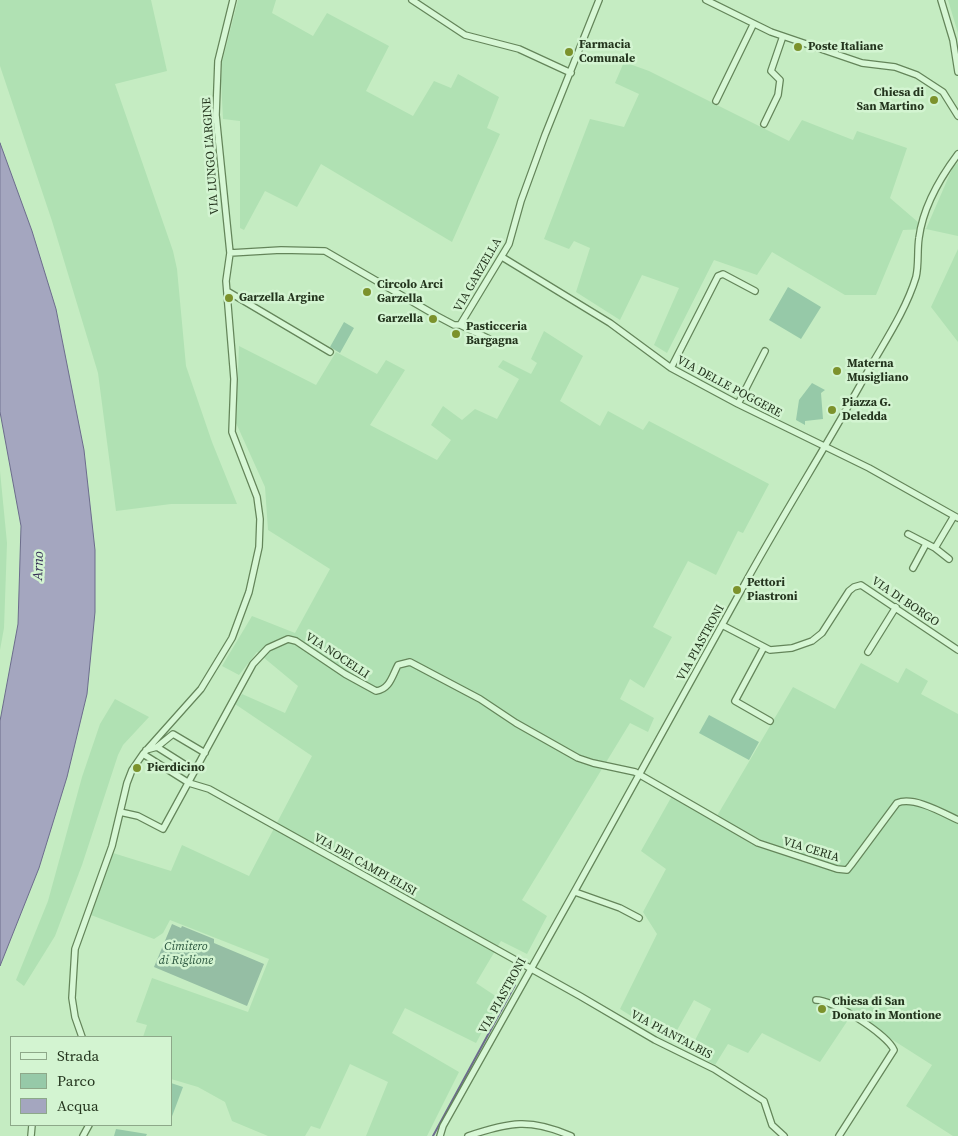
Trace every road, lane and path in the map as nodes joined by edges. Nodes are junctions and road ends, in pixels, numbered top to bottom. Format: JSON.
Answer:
{"nodes":[{"id":1,"x":233,"y":0,"type":"edge"},
{"id":2,"x":412,"y":0,"type":"edge"},
{"id":3,"x":599,"y":0,"type":"edge"},
{"id":4,"x":706,"y":0,"type":"edge"},
{"id":5,"x":941,"y":0,"type":"edge"},
{"id":6,"x":753,"y":25,"type":"junction"},
{"id":7,"x":783,"y":36,"type":"junction"},
{"id":8,"x":958,"y":72,"type":"edge"},
{"id":9,"x":571,"y":73,"type":"junction"},
{"id":10,"x":716,"y":101,"type":"dead end"},
{"id":11,"x":958,"y":116,"type":"edge"},
{"id":12,"x":764,"y":124,"type":"dead end"},
{"id":13,"x":958,"y":154,"type":"edge"},
{"id":14,"x":230,"y":253,"type":"junction"},
{"id":15,"x":502,"y":257,"type":"junction"},
{"id":16,"x":227,"y":291,"type":"junction"},
{"id":17,"x":755,"y":292,"type":"dead end"},
{"id":18,"x":460,"y":325,"type":"junction"},
{"id":19,"x":498,"y":343,"type":"dead end"},
{"id":20,"x":766,"y":351,"type":"dead end"},
{"id":21,"x":330,"y":352,"type":"dead end"},
{"id":22,"x":671,"y":368,"type":"junction"},
{"id":23,"x":738,"y":404,"type":"junction"},
{"id":24,"x":824,"y":446,"type":"junction"},
{"id":25,"x":956,"y":517,"type":"edge"},
{"id":26,"x":908,"y":534,"type":"dead end"},
{"id":27,"x":926,"y":544,"type":"junction"},
{"id":28,"x":936,"y":548,"type":"junction"},
{"id":29,"x":949,"y":559,"type":"dead end"},
{"id":30,"x":912,"y":568,"type":"dead end"},
{"id":31,"x":896,"y":607,"type":"junction"},
{"id":32,"x":722,"y":625,"type":"junction"},
{"id":33,"x":764,"y":647,"type":"junction"},
{"id":34,"x":958,"y":650,"type":"edge"},
{"id":35,"x":868,"y":652,"type":"dead end"},
{"id":36,"x":770,"y":721,"type":"dead end"},
{"id":37,"x":157,"y":747,"type":"junction"},
{"id":38,"x":144,"y":752,"type":"junction"},
{"id":39,"x":205,"y":753,"type":"junction"},
{"id":40,"x":195,"y":771,"type":"junction"},
{"id":41,"x":640,"y":774,"type":"junction"},
{"id":42,"x":189,"y":783,"type":"junction"},
{"id":43,"x":120,"y":812,"type":"junction"},
{"id":44,"x":958,"y":820,"type":"edge"},
{"id":45,"x":575,"y":892,"type":"junction"},
{"id":46,"x":639,"y":918,"type":"dead end"},
{"id":47,"x":530,"y":969,"type":"junction"},
{"id":48,"x":816,"y":1000,"type":"dead end"},
{"id":49,"x":82,"y":1036,"type":"edge"},
{"id":50,"x":440,"y":1136,"type":"edge"},
{"id":51,"x":468,"y":1136,"type":"edge"},
{"id":52,"x":571,"y":1136,"type":"edge"},
{"id":53,"x":784,"y":1136,"type":"edge"},
{"id":54,"x":839,"y":1136,"type":"edge"}],
"edges":[{"from":1,"to":14,"type":"street","name":"VIA LUNGO L'ARGINE"},
{"from":2,"to":9,"type":"street"},
{"from":3,"to":9,"type":"street","name":"VIA GARZELLA"},
{"from":4,"to":6,"type":"street"},
{"from":5,"to":8,"type":"street"},
{"from":6,"to":7,"type":"street"},
{"from":6,"to":10,"type":"street"},
{"from":7,"to":11,"type":"street"},
{"from":7,"to":12,"type":"street"},
{"from":9,"to":15,"type":"street","name":"VIA GARZELLA"},
{"from":13,"to":24,"type":"street","name":"VIA PIASTRONI"},
{"from":14,"to":16,"type":"street","name":"VIA LUNGO L'ARGINE"},
{"from":14,"to":18,"type":"street","name":"VIA GARZELLA"},
{"from":15,"to":18,"type":"street","name":"VIA GARZELLA"},
{"from":15,"to":22,"type":"street","name":"VIA DELLE POGGERE"},
{"from":16,"to":21,"type":"street"},
{"from":16,"to":38,"type":"street","name":"VIA LUNGO L'ARGINE"},
{"from":17,"to":22,"type":"street"},
{"from":18,"to":19,"type":"street"},
{"from":20,"to":23,"type":"street"},
{"from":22,"to":23,"type":"street","name":"VIA DELLE POGGERE"},
{"from":23,"to":24,"type":"street","name":"VIA DELLE POGGERE"},
{"from":24,"to":25,"type":"street","name":"VIA DELLE POGGERE"},
{"from":24,"to":32,"type":"street","name":"VIA PIASTRONI"},
{"from":25,"to":28,"type":"street"},
{"from":26,"to":27,"type":"street"},
{"from":27,"to":28,"type":"street"},
{"from":27,"to":30,"type":"street"},
{"from":28,"to":29,"type":"street"},
{"from":31,"to":33,"type":"street","name":"VIA DI BORGO"},
{"from":31,"to":34,"type":"street","name":"VIA DI BORGO"},
{"from":31,"to":35,"type":"street"},
{"from":32,"to":33,"type":"street","name":"VIA DI BORGO"},
{"from":32,"to":41,"type":"street","name":"VIA PIASTRONI"},
{"from":33,"to":36,"type":"street"},
{"from":37,"to":38,"type":"street"},
{"from":37,"to":39,"type":"street"},
{"from":37,"to":40,"type":"street"},
{"from":38,"to":42,"type":"street"},
{"from":38,"to":43,"type":"street","name":"VIA LUNGO L'ARGINE"},
{"from":39,"to":40,"type":"street","name":"VIA NOCELLI"},
{"from":39,"to":41,"type":"street","name":"VIA NOCELLI"},
{"from":40,"to":42,"type":"street","name":"VIA NOCELLI"},
{"from":41,"to":44,"type":"street","name":"VIA CERIA"},
{"from":41,"to":45,"type":"street","name":"VIA PIASTRONI"},
{"from":42,"to":43,"type":"street","name":"VIA NOCELLI"},
{"from":42,"to":47,"type":"street","name":"VIA DEI CAMPI ELISI"},
{"from":43,"to":49,"type":"street","name":"VIA LUNGO L'ARGINE"},
{"from":45,"to":46,"type":"street"},
{"from":45,"to":47,"type":"street","name":"VIA PIASTRONI"},
{"from":47,"to":50,"type":"street","name":"VIA PIASTRONI"},
{"from":47,"to":53,"type":"street","name":"VIA PIANTALBIS"},
{"from":48,"to":54,"type":"street"},
{"from":51,"to":52,"type":"street"}]}
